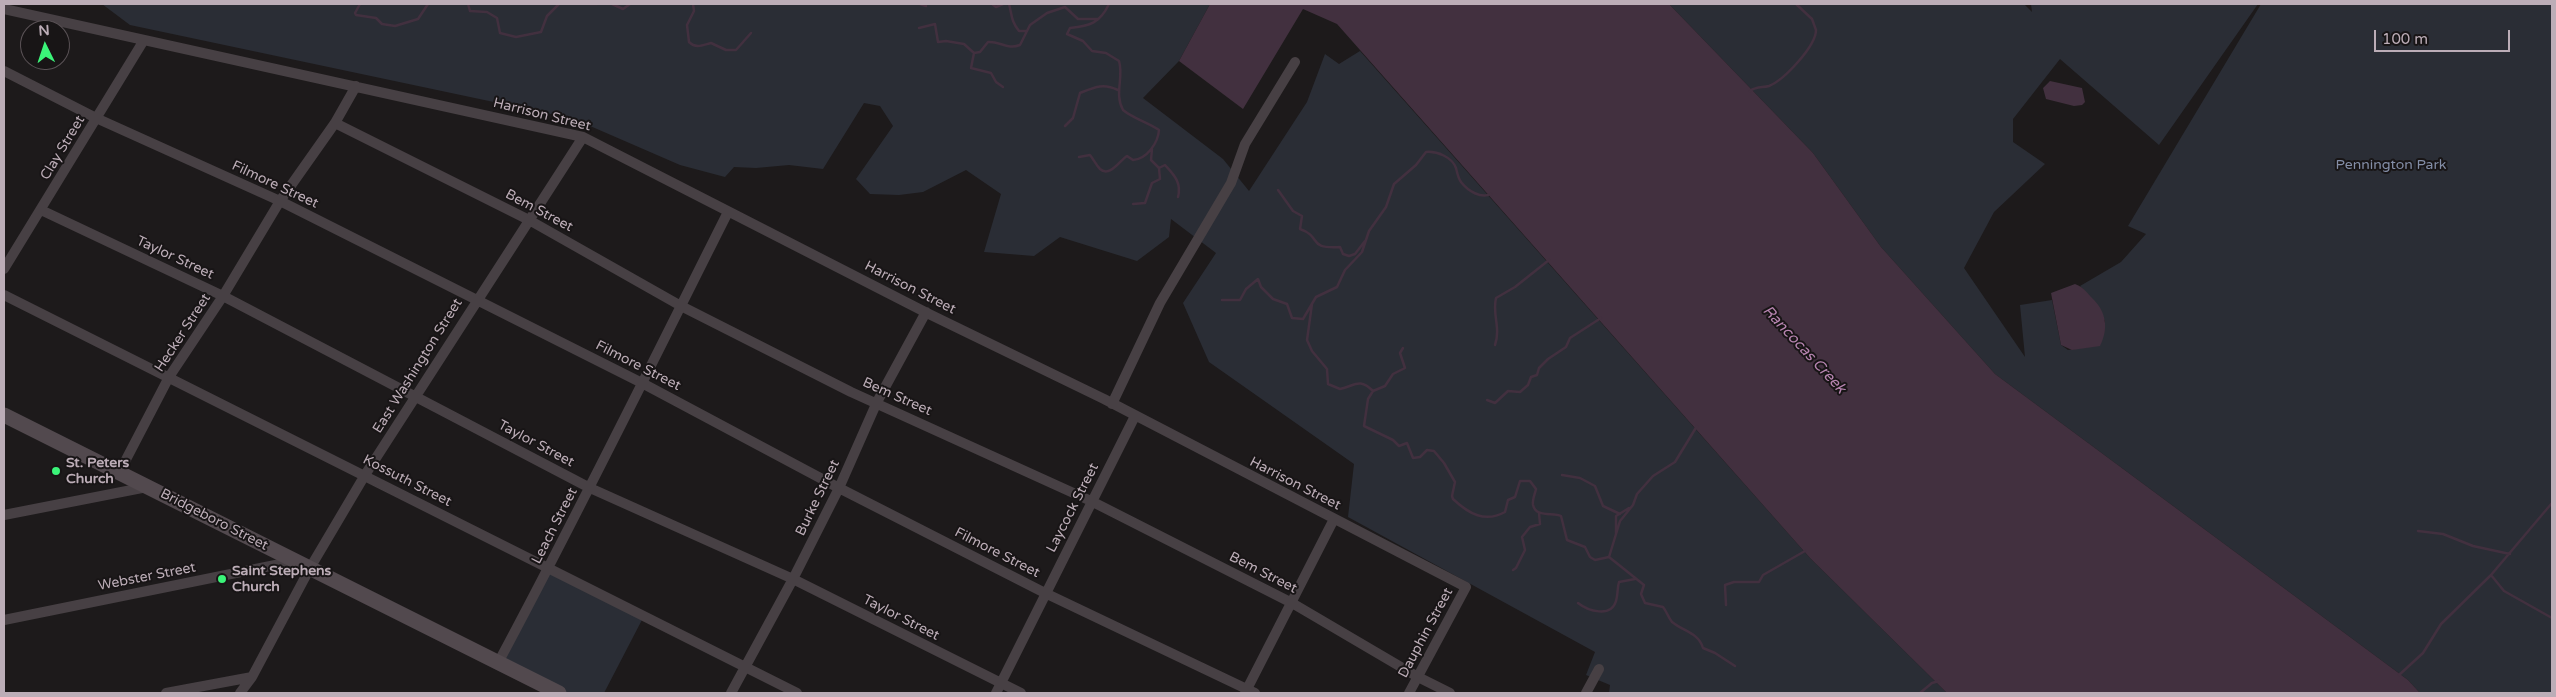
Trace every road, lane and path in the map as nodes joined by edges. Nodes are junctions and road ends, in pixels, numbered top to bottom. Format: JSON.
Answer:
{"nodes":[{"id":1,"x":4,"y":9,"type":"edge"},
{"id":2,"x":144,"y":40,"type":"junction"},
{"id":3,"x":1295,"y":62,"type":"dead end"},
{"id":4,"x":4,"y":71,"type":"edge"},
{"id":5,"x":356,"y":86,"type":"junction"},
{"id":6,"x":96,"y":118,"type":"junction"},
{"id":7,"x":335,"y":123,"type":"junction"},
{"id":8,"x":582,"y":137,"type":"junction"},
{"id":9,"x":280,"y":201,"type":"junction"},
{"id":10,"x":41,"y":210,"type":"junction"},
{"id":11,"x":728,"y":212,"type":"junction"},
{"id":12,"x":529,"y":220,"type":"junction"},
{"id":13,"x":4,"y":269,"type":"edge"},
{"id":14,"x":4,"y":295,"type":"edge"},
{"id":15,"x":223,"y":296,"type":"junction"},
{"id":16,"x":476,"y":301,"type":"junction"},
{"id":17,"x":681,"y":306,"type":"junction"},
{"id":18,"x":926,"y":312,"type":"junction"},
{"id":19,"x":169,"y":377,"type":"junction"},
{"id":20,"x":642,"y":383,"type":"junction"},
{"id":21,"x":416,"y":395,"type":"junction"},
{"id":22,"x":877,"y":402,"type":"junction"},
{"id":23,"x":1112,"y":404,"type":"junction"},
{"id":24,"x":4,"y":415,"type":"edge"},
{"id":25,"x":1135,"y":416,"type":"junction"},
{"id":26,"x":119,"y":473,"type":"junction"},
{"id":27,"x":365,"y":475,"type":"junction"},
{"id":28,"x":149,"y":487,"type":"junction"},
{"id":29,"x":590,"y":488,"type":"junction"},
{"id":30,"x":839,"y":488,"type":"junction"},
{"id":31,"x":1091,"y":501,"type":"junction"},
{"id":32,"x":4,"y":515,"type":"edge"},
{"id":33,"x":1334,"y":519,"type":"junction"},
{"id":34,"x":296,"y":561,"type":"junction"},
{"id":35,"x":310,"y":568,"type":"junction"},
{"id":36,"x":549,"y":569,"type":"junction"},
{"id":37,"x":793,"y":579,"type":"junction"},
{"id":38,"x":1466,"y":587,"type":"joint"},
{"id":39,"x":1045,"y":593,"type":"junction"},
{"id":40,"x":1292,"y":603,"type":"junction"},
{"id":41,"x":4,"y":620,"type":"edge"},
{"id":42,"x":498,"y":664,"type":"junction"},
{"id":43,"x":744,"y":666,"type":"junction"},
{"id":44,"x":1599,"y":669,"type":"dead end"},
{"id":45,"x":252,"y":677,"type":"junction"},
{"id":46,"x":1418,"y":677,"type":"junction"},
{"id":47,"x":1000,"y":683,"type":"junction"},
{"id":48,"x":1249,"y":692,"type":"edge"},
{"id":49,"x":166,"y":693,"type":"edge"},
{"id":50,"x":240,"y":693,"type":"edge"},
{"id":51,"x":559,"y":693,"type":"edge"},
{"id":52,"x":731,"y":693,"type":"edge"},
{"id":53,"x":797,"y":693,"type":"edge"},
{"id":54,"x":996,"y":693,"type":"edge"},
{"id":55,"x":1021,"y":693,"type":"edge"},
{"id":56,"x":1409,"y":693,"type":"edge"},
{"id":57,"x":1450,"y":693,"type":"edge"},
{"id":58,"x":1586,"y":693,"type":"edge"}],
"edges":[{"from":1,"to":2,"type":"street","name":"Harrison Street"},
{"from":2,"to":5,"type":"street","name":"Harrison Street"},
{"from":2,"to":6,"type":"street","name":"Clay Street"},
{"from":3,"to":23,"type":"street"},
{"from":4,"to":6,"type":"street","name":"Filmore Street"},
{"from":5,"to":7,"type":"street","name":"Hecker Street"},
{"from":5,"to":8,"type":"street","name":"Harrison Street"},
{"from":6,"to":9,"type":"street","name":"Filmore Street"},
{"from":6,"to":10,"type":"street","name":"Clay Street"},
{"from":7,"to":9,"type":"street","name":"Hecker Street"},
{"from":7,"to":12,"type":"street","name":"Bem Street"},
{"from":8,"to":11,"type":"street","name":"Harrison Street"},
{"from":8,"to":12,"type":"street","name":"East Washington Street"},
{"from":9,"to":15,"type":"street","name":"Hecker Street"},
{"from":9,"to":16,"type":"street","name":"Filmore Street"},
{"from":10,"to":13,"type":"street","name":"Clay Street"},
{"from":10,"to":15,"type":"street","name":"Taylor Street"},
{"from":11,"to":17,"type":"street","name":"Leach Street"},
{"from":11,"to":18,"type":"street","name":"Harrison Street"},
{"from":12,"to":16,"type":"street","name":"East Washington Street"},
{"from":12,"to":17,"type":"street","name":"Bem Street"},
{"from":14,"to":19,"type":"street","name":"Kossuth Street"},
{"from":15,"to":19,"type":"street","name":"Hecker Street"},
{"from":15,"to":21,"type":"street","name":"Taylor Street"},
{"from":16,"to":20,"type":"street","name":"Filmore Street"},
{"from":16,"to":21,"type":"street","name":"East Washington Street"},
{"from":17,"to":20,"type":"street","name":"Leach Street"},
{"from":17,"to":22,"type":"street","name":"Bem Street"},
{"from":18,"to":22,"type":"street","name":"Burke Street"},
{"from":18,"to":23,"type":"street","name":"Harrison Street"},
{"from":19,"to":26,"type":"street","name":"Hecker Street"},
{"from":19,"to":27,"type":"street","name":"Kossuth Street"},
{"from":20,"to":29,"type":"street","name":"Leach Street"},
{"from":20,"to":30,"type":"street","name":"Filmore Street"},
{"from":21,"to":27,"type":"street","name":"East Washington Street"},
{"from":21,"to":29,"type":"street","name":"Taylor Street"},
{"from":22,"to":30,"type":"street","name":"Burke Street"},
{"from":22,"to":31,"type":"street","name":"Bem Street"},
{"from":23,"to":25,"type":"street","name":"Harrison Street"},
{"from":24,"to":26,"type":"main road","name":"Bridgeboro Street"},
{"from":25,"to":31,"type":"street","name":"Laycock Street"},
{"from":25,"to":33,"type":"street","name":"Harrison Street"},
{"from":26,"to":28,"type":"main road","name":"Bridgeboro Street"},
{"from":27,"to":35,"type":"street","name":"East Washington Street"},
{"from":27,"to":36,"type":"street","name":"Kossuth Street"},
{"from":28,"to":32,"type":"street"},
{"from":28,"to":34,"type":"main road","name":"Bridgeboro Street"},
{"from":29,"to":36,"type":"street","name":"Leach Street"},
{"from":29,"to":37,"type":"street","name":"Taylor Street"},
{"from":30,"to":37,"type":"street","name":"Burke Street"},
{"from":30,"to":39,"type":"street","name":"Filmore Street"},
{"from":31,"to":39,"type":"street","name":"Laycock Street"},
{"from":31,"to":40,"type":"street","name":"Bem Street"},
{"from":33,"to":38,"type":"street","name":"Harrison Street"},
{"from":33,"to":40,"type":"street"},
{"from":34,"to":35,"type":"main road","name":"Bridgeboro Street"},
{"from":34,"to":41,"type":"street","name":"Webster Street"},
{"from":35,"to":42,"type":"main road","name":"Bridgeboro Street"},
{"from":35,"to":45,"type":"street","name":"East Washington Street"},
{"from":36,"to":42,"type":"street","name":"Leach Street"},
{"from":36,"to":43,"type":"street","name":"Kossuth Street"},
{"from":37,"to":43,"type":"street","name":"Burke Street"},
{"from":37,"to":47,"type":"street","name":"Taylor Street"},
{"from":38,"to":46,"type":"street","name":"Dauphin Street"},
{"from":39,"to":47,"type":"street","name":"Laycock Street"},
{"from":39,"to":48,"type":"street","name":"Filmore Street"},
{"from":40,"to":46,"type":"street","name":"Bem Street"},
{"from":40,"to":48,"type":"street"},
{"from":42,"to":51,"type":"main road","name":"Bridgeboro Street"},
{"from":43,"to":52,"type":"street","name":"Burke Street"},
{"from":43,"to":53,"type":"street","name":"Kossuth Street"},
{"from":44,"to":58,"type":"street"},
{"from":45,"to":49,"type":"street"},
{"from":45,"to":50,"type":"street","name":"East Washington Street"},
{"from":46,"to":56,"type":"street","name":"Dauphin Street"},
{"from":46,"to":57,"type":"street","name":"Bem Street"},
{"from":47,"to":54,"type":"street","name":"Laycock Street"},
{"from":47,"to":55,"type":"street","name":"Taylor Street"}]}
